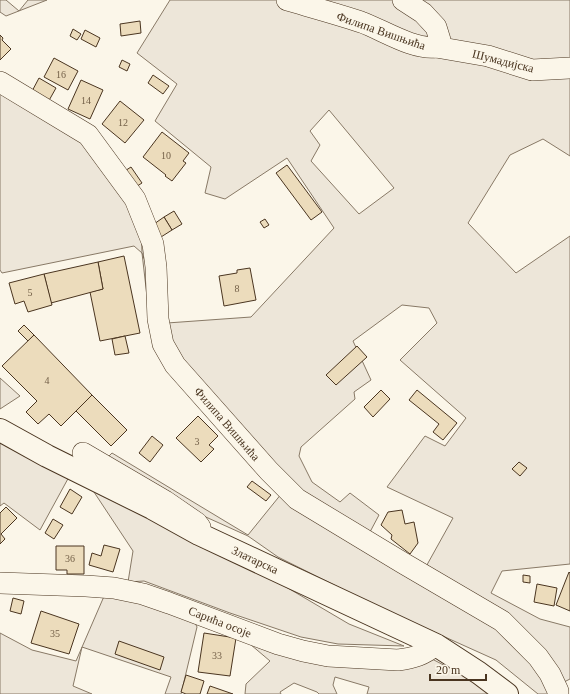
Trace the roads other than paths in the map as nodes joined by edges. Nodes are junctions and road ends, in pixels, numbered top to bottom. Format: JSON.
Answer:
{"nodes":[{"id":1,"x":287,"y":0,"type":"edge"},
{"id":2,"x":403,"y":0,"type":"edge"},
{"id":3,"x":436,"y":47,"type":"junction"},
{"id":4,"x":570,"y":68,"type":"edge"},
{"id":5,"x":0,"y":82,"type":"edge"},
{"id":6,"x":0,"y":430,"type":"edge"},
{"id":7,"x":83,"y":454,"type":"dead end"},
{"id":8,"x":199,"y":534,"type":"junction"},
{"id":9,"x":0,"y":582,"type":"edge"},
{"id":10,"x":436,"y":645,"type":"junction"},
{"id":11,"x":507,"y":694,"type":"edge"},
{"id":12,"x":558,"y":694,"type":"edge"}],
"edges":[{"from":1,"to":3,"type":"street","name":"Филипа Вишњића"},
{"from":2,"to":3,"type":"street","name":"Филипа Вишњића"},
{"from":3,"to":4,"type":"street","name":"Шумадијска"},
{"from":5,"to":12,"type":"street","name":"Филипа Вишњића"},
{"from":6,"to":8,"type":"main road","name":"Златарска"},
{"from":7,"to":8,"type":"street"},
{"from":8,"to":10,"type":"main road","name":"Златарска"},
{"from":9,"to":10,"type":"street","name":"Сарића осоје"},
{"from":10,"to":11,"type":"main road","name":"Златарска"}]}
